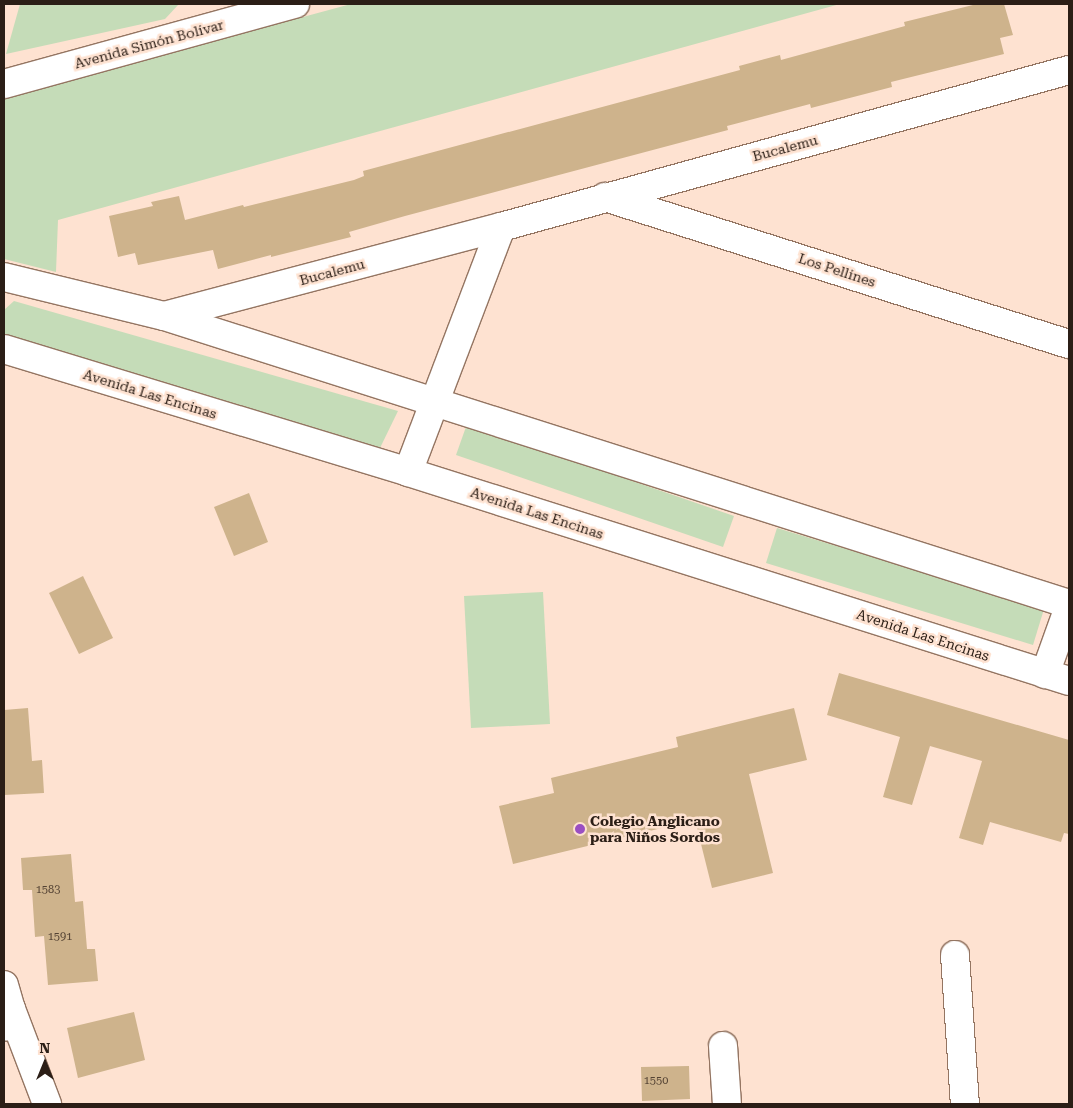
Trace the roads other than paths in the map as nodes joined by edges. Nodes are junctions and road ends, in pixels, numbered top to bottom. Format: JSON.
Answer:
{"nodes":[{"id":1,"x":295,"y":4,"type":"edge"},
{"id":2,"x":222,"y":14,"type":"edge"},
{"id":3,"x":1069,"y":70,"type":"edge"},
{"id":4,"x":4,"y":84,"type":"edge"},
{"id":5,"x":605,"y":197,"type":"junction"},
{"id":6,"x":501,"y":227,"type":"junction"},
{"id":7,"x":4,"y":277,"type":"edge"},
{"id":8,"x":164,"y":316,"type":"junction"},
{"id":9,"x":1069,"y":344,"type":"edge"},
{"id":10,"x":4,"y":349,"type":"edge"},
{"id":11,"x":435,"y":402,"type":"junction"},
{"id":12,"x":408,"y":472,"type":"junction"},
{"id":13,"x":1069,"y":606,"type":"edge"},
{"id":14,"x":1057,"y":678,"type":"edge"},
{"id":15,"x":955,"y":955,"type":"dead end"},
{"id":16,"x":7,"y":997,"type":"edge"},
{"id":17,"x":4,"y":1041,"type":"edge"},
{"id":18,"x":723,"y":1046,"type":"dead end"},
{"id":19,"x":47,"y":1104,"type":"edge"},
{"id":20,"x":727,"y":1104,"type":"edge"},
{"id":21,"x":965,"y":1104,"type":"edge"}],
"edges":[{"from":1,"to":2,"type":"street","name":"Avenida Simón Bolívar"},
{"from":2,"to":4,"type":"street","name":"Avenida Simón Bolívar"},
{"from":3,"to":5,"type":"street","name":"Bucalemu"},
{"from":5,"to":6,"type":"street","name":"Bucalemu"},
{"from":5,"to":9,"type":"street","name":"Los Pellines"},
{"from":6,"to":8,"type":"street","name":"Bucalemu"},
{"from":6,"to":11,"type":"street"},
{"from":7,"to":8,"type":"street"},
{"from":8,"to":11,"type":"street"},
{"from":10,"to":12,"type":"street","name":"Avenida Las Encinas"},
{"from":11,"to":12,"type":"street"},
{"from":11,"to":13,"type":"street"},
{"from":12,"to":14,"type":"street","name":"Avenida Las Encinas"},
{"from":13,"to":14,"type":"street"},
{"from":15,"to":21,"type":"street"},
{"from":16,"to":17,"type":"street"},
{"from":16,"to":19,"type":"street"},
{"from":18,"to":20,"type":"street"}]}
